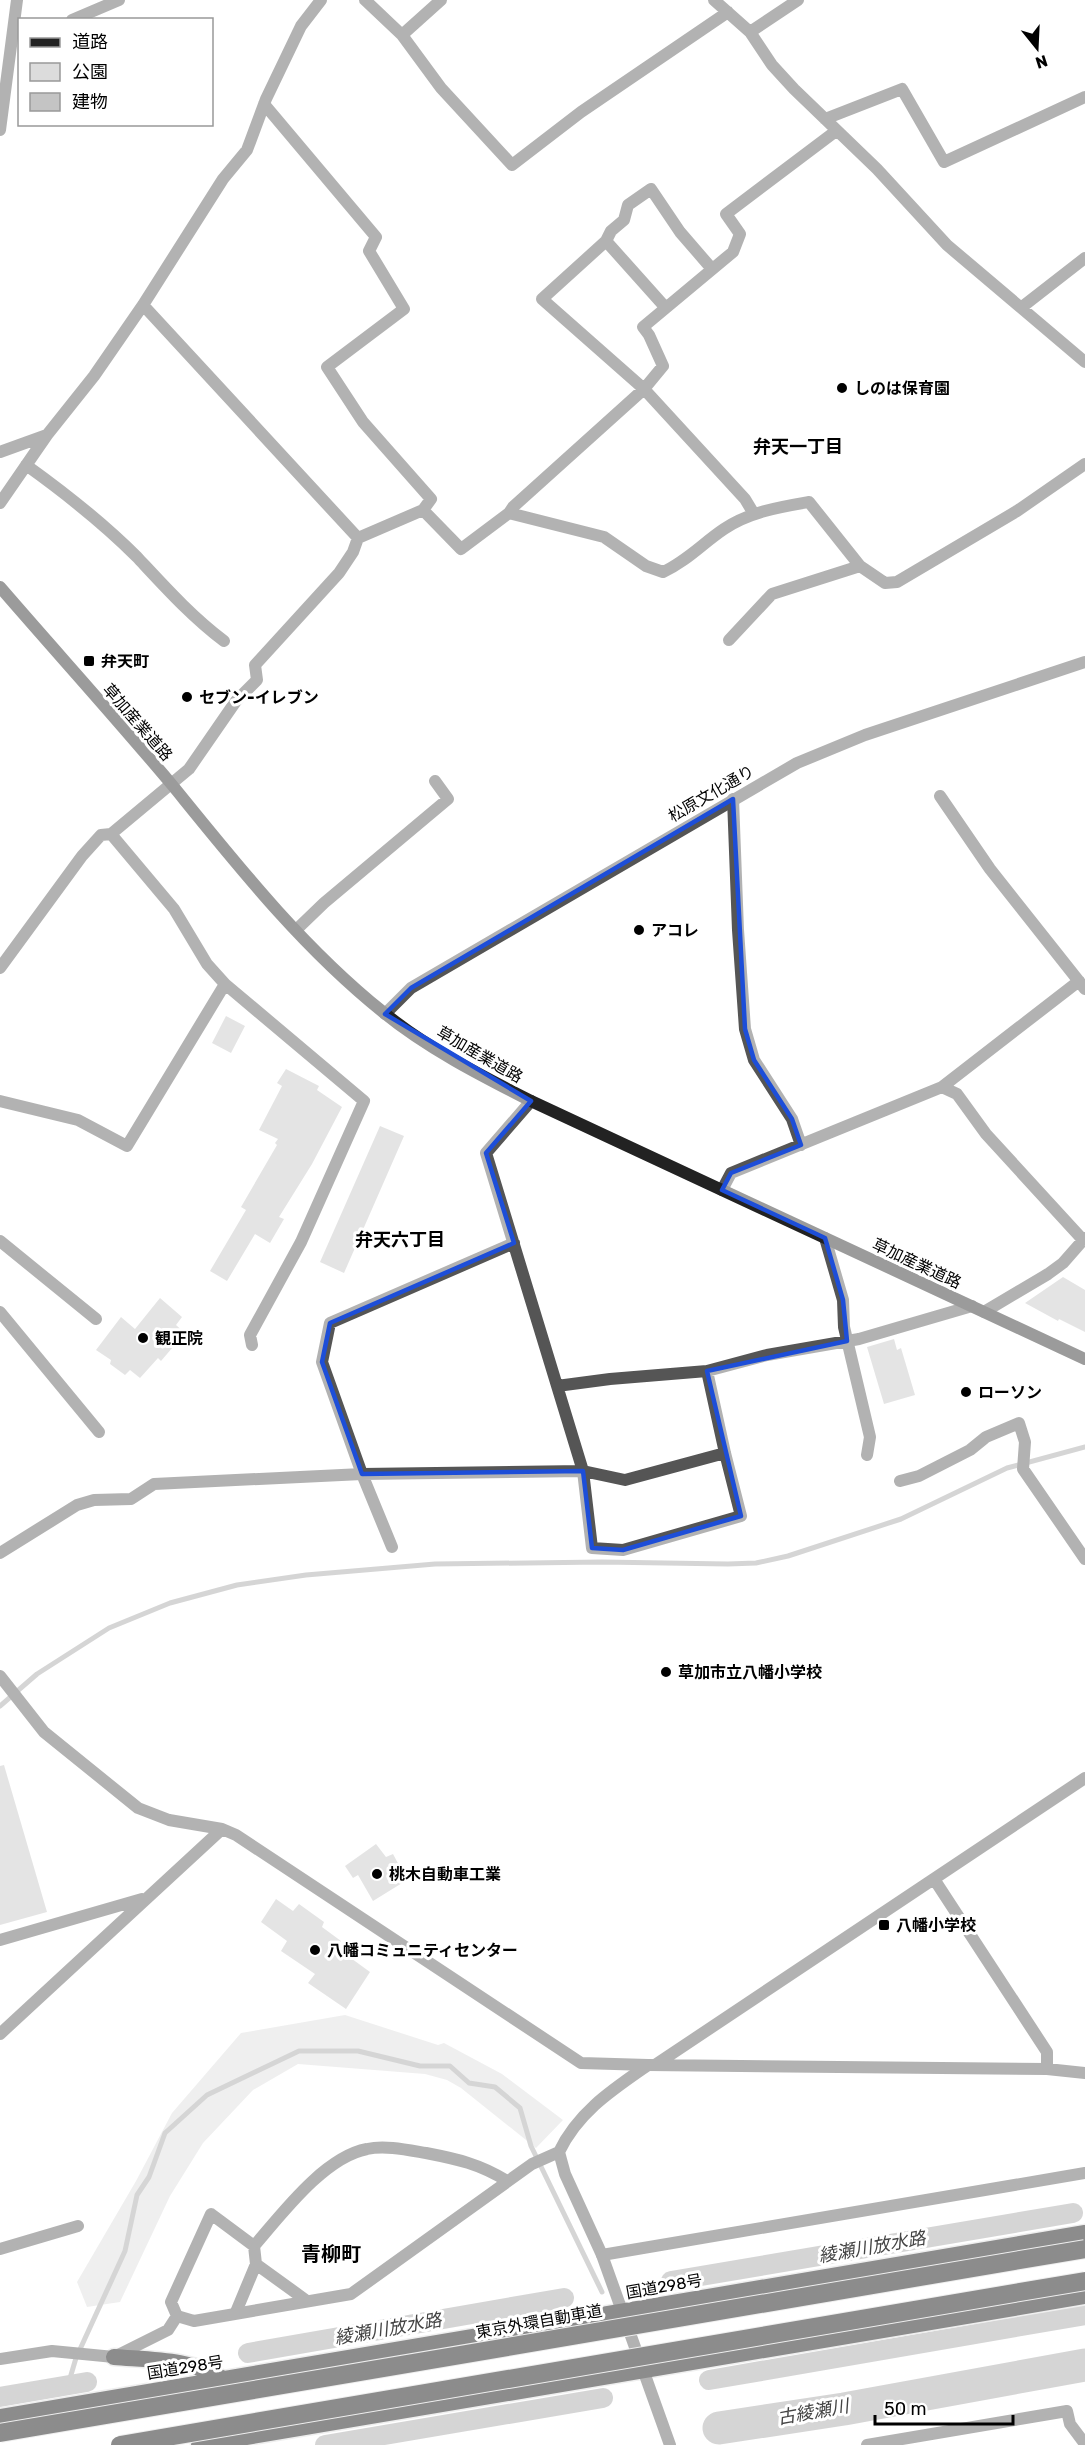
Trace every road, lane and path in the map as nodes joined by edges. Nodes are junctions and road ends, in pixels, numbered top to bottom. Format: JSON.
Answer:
{"nodes":[{"id":1,"x":17,"y":0,"type":"edge"},
{"id":2,"x":119,"y":0,"type":"edge"},
{"id":3,"x":321,"y":0,"type":"edge"},
{"id":4,"x":365,"y":0,"type":"edge"},
{"id":5,"x":441,"y":0,"type":"edge"},
{"id":6,"x":714,"y":0,"type":"edge"},
{"id":7,"x":798,"y":0,"type":"edge"},
{"id":8,"x":728,"y":12,"type":"junction"},
{"id":9,"x":77,"y":18,"type":"edge"},
{"id":10,"x":750,"y":32,"type":"junction"},
{"id":11,"x":402,"y":35,"type":"junction"},
{"id":12,"x":15,"y":43,"type":"edge"},
{"id":13,"x":1085,"y":96,"type":"edge"},
{"id":14,"x":264,"y":104,"type":"junction"},
{"id":15,"x":825,"y":119,"type":"junction"},
{"id":16,"x":0,"y":130,"type":"edge"},
{"id":17,"x":836,"y":131,"type":"junction"},
{"id":18,"x":606,"y":241,"type":"junction"},
{"id":19,"x":1085,"y":258,"type":"edge"},
{"id":20,"x":712,"y":269,"type":"junction"},
{"id":21,"x":143,"y":305,"type":"junction"},
{"id":22,"x":665,"y":307,"type":"junction"},
{"id":23,"x":1022,"y":307,"type":"junction"},
{"id":24,"x":1085,"y":362,"type":"edge"},
{"id":25,"x":644,"y":389,"type":"junction"},
{"id":26,"x":47,"y":435,"type":"junction"},
{"id":27,"x":0,"y":452,"type":"edge"},
{"id":28,"x":1085,"y":464,"type":"edge"},
{"id":29,"x":26,"y":465,"type":"junction"},
{"id":30,"x":0,"y":503,"type":"edge"},
{"id":31,"x":423,"y":510,"type":"junction"},
{"id":32,"x":509,"y":513,"type":"junction"},
{"id":33,"x":754,"y":514,"type":"junction"},
{"id":34,"x":358,"y":538,"type":"junction"},
{"id":35,"x":860,"y":566,"type":"junction"},
{"id":36,"x":0,"y":587,"type":"edge"},
{"id":37,"x":224,"y":640,"type":"dead end"},
{"id":38,"x":729,"y":640,"type":"dead end"},
{"id":39,"x":1085,"y":662,"type":"edge"},
{"id":40,"x":435,"y":781,"type":"dead end"},
{"id":41,"x":172,"y":785,"type":"junction"},
{"id":42,"x":940,"y":796,"type":"dead end"},
{"id":43,"x":733,"y":799,"type":"junction"},
{"id":44,"x":111,"y":834,"type":"junction"},
{"id":45,"x":296,"y":930,"type":"junction"},
{"id":46,"x":0,"y":968,"type":"edge"},
{"id":47,"x":225,"y":984,"type":"junction"},
{"id":48,"x":1082,"y":985,"type":"edge"},
{"id":49,"x":385,"y":1014,"type":"junction"},
{"id":50,"x":942,"y":1087,"type":"junction"},
{"id":51,"x":0,"y":1101,"type":"edge"},
{"id":52,"x":531,"y":1101,"type":"junction"},
{"id":53,"x":801,"y":1145,"type":"junction"},
{"id":54,"x":722,"y":1190,"type":"junction"},
{"id":55,"x":825,"y":1238,"type":"junction"},
{"id":56,"x":1084,"y":1239,"type":"edge"},
{"id":57,"x":0,"y":1241,"type":"edge"},
{"id":58,"x":514,"y":1243,"type":"junction"},
{"id":59,"x":972,"y":1306,"type":"junction"},
{"id":60,"x":0,"y":1312,"type":"edge"},
{"id":61,"x":984,"y":1312,"type":"junction"},
{"id":62,"x":96,"y":1319,"type":"dead end"},
{"id":63,"x":847,"y":1341,"type":"junction"},
{"id":64,"x":252,"y":1345,"type":"dead end"},
{"id":65,"x":1085,"y":1359,"type":"edge"},
{"id":66,"x":707,"y":1371,"type":"junction"},
{"id":67,"x":557,"y":1386,"type":"junction"},
{"id":68,"x":99,"y":1432,"type":"dead end"},
{"id":69,"x":724,"y":1453,"type":"junction"},
{"id":70,"x":867,"y":1455,"type":"dead end"},
{"id":71,"x":583,"y":1471,"type":"junction"},
{"id":72,"x":362,"y":1474,"type":"junction"},
{"id":73,"x":900,"y":1481,"type":"dead end"},
{"id":74,"x":392,"y":1547,"type":"dead end"},
{"id":75,"x":0,"y":1553,"type":"edge"},
{"id":76,"x":1085,"y":1558,"type":"edge"},
{"id":77,"x":0,"y":1676,"type":"edge"},
{"id":78,"x":1085,"y":1778,"type":"edge"},
{"id":79,"x":222,"y":1828,"type":"junction"},
{"id":80,"x":934,"y":1879,"type":"junction"},
{"id":81,"x":146,"y":1898,"type":"junction"},
{"id":82,"x":0,"y":1940,"type":"edge"},
{"id":83,"x":0,"y":2034,"type":"edge"},
{"id":84,"x":652,"y":2065,"type":"junction"},
{"id":85,"x":1047,"y":2069,"type":"junction"},
{"id":86,"x":1085,"y":2073,"type":"edge"},
{"id":87,"x":559,"y":2152,"type":"junction"},
{"id":88,"x":1085,"y":2173,"type":"edge"},
{"id":89,"x":507,"y":2181,"type":"junction"},
{"id":90,"x":78,"y":2226,"type":"dead end"},
{"id":91,"x":1085,"y":2233,"type":"edge"},
{"id":92,"x":254,"y":2247,"type":"junction"},
{"id":93,"x":0,"y":2248,"type":"edge"},
{"id":94,"x":1085,"y":2249,"type":"edge"},
{"id":95,"x":602,"y":2255,"type":"junction"},
{"id":96,"x":256,"y":2264,"type":"junction"},
{"id":97,"x":1085,"y":2281,"type":"edge"},
{"id":98,"x":1085,"y":2296,"type":"edge"},
{"id":99,"x":308,"y":2301,"type":"junction"},
{"id":100,"x":236,"y":2312,"type":"junction"},
{"id":101,"x":623,"y":2312,"type":"junction"},
{"id":102,"x":177,"y":2316,"type":"junction"},
{"id":103,"x":114,"y":2357,"type":"junction"},
{"id":104,"x":0,"y":2359,"type":"edge"},
{"id":105,"x":644,"y":2371,"type":"junction"},
{"id":106,"x":223,"y":2379,"type":"junction"},
{"id":107,"x":0,"y":2417,"type":"edge"},
{"id":108,"x":0,"y":2433,"type":"edge"},
{"id":109,"x":1085,"y":2444,"type":"edge"},
{"id":110,"x":120,"y":2445,"type":"edge"},
{"id":111,"x":199,"y":2445,"type":"edge"},
{"id":112,"x":670,"y":2445,"type":"edge"},
{"id":113,"x":867,"y":2445,"type":"edge"}],
"edges":[{"from":1,"to":12,"type":"street"},
{"from":2,"to":9,"type":"street"},
{"from":3,"to":14,"type":"street"},
{"from":4,"to":11,"type":"street"},
{"from":5,"to":11,"type":"street"},
{"from":6,"to":8,"type":"street"},
{"from":7,"to":10,"type":"street"},
{"from":8,"to":10,"type":"street"},
{"from":8,"to":11,"type":"street"},
{"from":10,"to":15,"type":"street"},
{"from":12,"to":16,"type":"street"},
{"from":13,"to":15,"type":"street"},
{"from":14,"to":21,"type":"street"},
{"from":14,"to":31,"type":"street"},
{"from":15,"to":17,"type":"street"},
{"from":17,"to":20,"type":"street"},
{"from":17,"to":23,"type":"street"},
{"from":18,"to":20,"type":"street"},
{"from":18,"to":22,"type":"street"},
{"from":18,"to":25,"type":"street"},
{"from":19,"to":23,"type":"street"},
{"from":20,"to":22,"type":"street"},
{"from":21,"to":26,"type":"street"},
{"from":21,"to":34,"type":"street"},
{"from":22,"to":25,"type":"street"},
{"from":23,"to":24,"type":"street"},
{"from":25,"to":32,"type":"street"},
{"from":25,"to":33,"type":"street"},
{"from":26,"to":27,"type":"street"},
{"from":26,"to":29,"type":"street"},
{"from":28,"to":35,"type":"street"},
{"from":29,"to":30,"type":"street"},
{"from":29,"to":37,"type":"street"},
{"from":31,"to":32,"type":"street"},
{"from":31,"to":34,"type":"street"},
{"from":32,"to":33,"type":"street"},
{"from":33,"to":35,"type":"street"},
{"from":34,"to":41,"type":"street"},
{"from":35,"to":38,"type":"street"},
{"from":36,"to":41,"type":"main road","name":"草加産業道路"},
{"from":39,"to":43,"type":"street","name":"松原文化通り"},
{"from":40,"to":45,"type":"street"},
{"from":41,"to":44,"type":"street"},
{"from":41,"to":45,"type":"main road","name":"草加産業道路"},
{"from":42,"to":48,"type":"street"},
{"from":43,"to":49,"type":"street","name":"松原文化通り"},
{"from":43,"to":53,"type":"street"},
{"from":44,"to":46,"type":"street"},
{"from":44,"to":47,"type":"street"},
{"from":45,"to":49,"type":"main road","name":"草加産業道路"},
{"from":47,"to":51,"type":"street"},
{"from":47,"to":64,"type":"street"},
{"from":48,"to":50,"type":"street"},
{"from":49,"to":52,"type":"main road","name":"草加産業道路"},
{"from":50,"to":53,"type":"street"},
{"from":50,"to":56,"type":"street"},
{"from":52,"to":54,"type":"main road","name":"草加産業道路"},
{"from":52,"to":58,"type":"street"},
{"from":53,"to":54,"type":"street"},
{"from":54,"to":55,"type":"main road","name":"草加産業道路"},
{"from":55,"to":59,"type":"main road","name":"草加産業道路"},
{"from":55,"to":63,"type":"street"},
{"from":56,"to":61,"type":"street"},
{"from":57,"to":62,"type":"street"},
{"from":58,"to":67,"type":"street"},
{"from":58,"to":72,"type":"street"},
{"from":59,"to":61,"type":"main road","name":"草加産業道路"},
{"from":59,"to":63,"type":"street"},
{"from":60,"to":68,"type":"street"},
{"from":61,"to":65,"type":"main road","name":"草加産業道路"},
{"from":63,"to":66,"type":"street"},
{"from":63,"to":70,"type":"street"},
{"from":66,"to":67,"type":"street"},
{"from":66,"to":69,"type":"street"},
{"from":67,"to":71,"type":"street"},
{"from":69,"to":71,"type":"street"},
{"from":69,"to":71,"type":"street"},
{"from":71,"to":72,"type":"street"},
{"from":72,"to":74,"type":"street"},
{"from":72,"to":75,"type":"street"},
{"from":73,"to":76,"type":"street"},
{"from":77,"to":79,"type":"street"},
{"from":78,"to":80,"type":"street"},
{"from":79,"to":81,"type":"street"},
{"from":79,"to":84,"type":"street"},
{"from":80,"to":84,"type":"street"},
{"from":80,"to":85,"type":"street"},
{"from":81,"to":82,"type":"street"},
{"from":81,"to":83,"type":"street"},
{"from":84,"to":85,"type":"street"},
{"from":84,"to":87,"type":"street"},
{"from":85,"to":86,"type":"street"},
{"from":87,"to":89,"type":"street"},
{"from":87,"to":95,"type":"street"},
{"from":88,"to":95,"type":"street"},
{"from":89,"to":92,"type":"street"},
{"from":89,"to":99,"type":"street"},
{"from":90,"to":93,"type":"street"},
{"from":91,"to":101,"type":"highway","name":"国道298号"},
{"from":92,"to":96,"type":"street"},
{"from":92,"to":102,"type":"street"},
{"from":94,"to":108,"type":"highway","name":"東京外環自動車道","bridge":true},
{"from":95,"to":101,"type":"street"},
{"from":96,"to":99,"type":"street"},
{"from":96,"to":100,"type":"street"},
{"from":97,"to":110,"type":"highway","bridge":true},
{"from":98,"to":105,"type":"highway"},
{"from":99,"to":100,"type":"street"},
{"from":100,"to":102,"type":"street"},
{"from":101,"to":105,"type":"street"},
{"from":101,"to":106,"type":"highway","name":"国道298号"},
{"from":102,"to":103,"type":"street"},
{"from":103,"to":104,"type":"street"},
{"from":103,"to":106,"type":"highway"},
{"from":105,"to":111,"type":"highway"},
{"from":105,"to":112,"type":"street"},
{"from":106,"to":107,"type":"highway","name":"国道298号"},
{"from":109,"to":113,"type":"street"}]}
